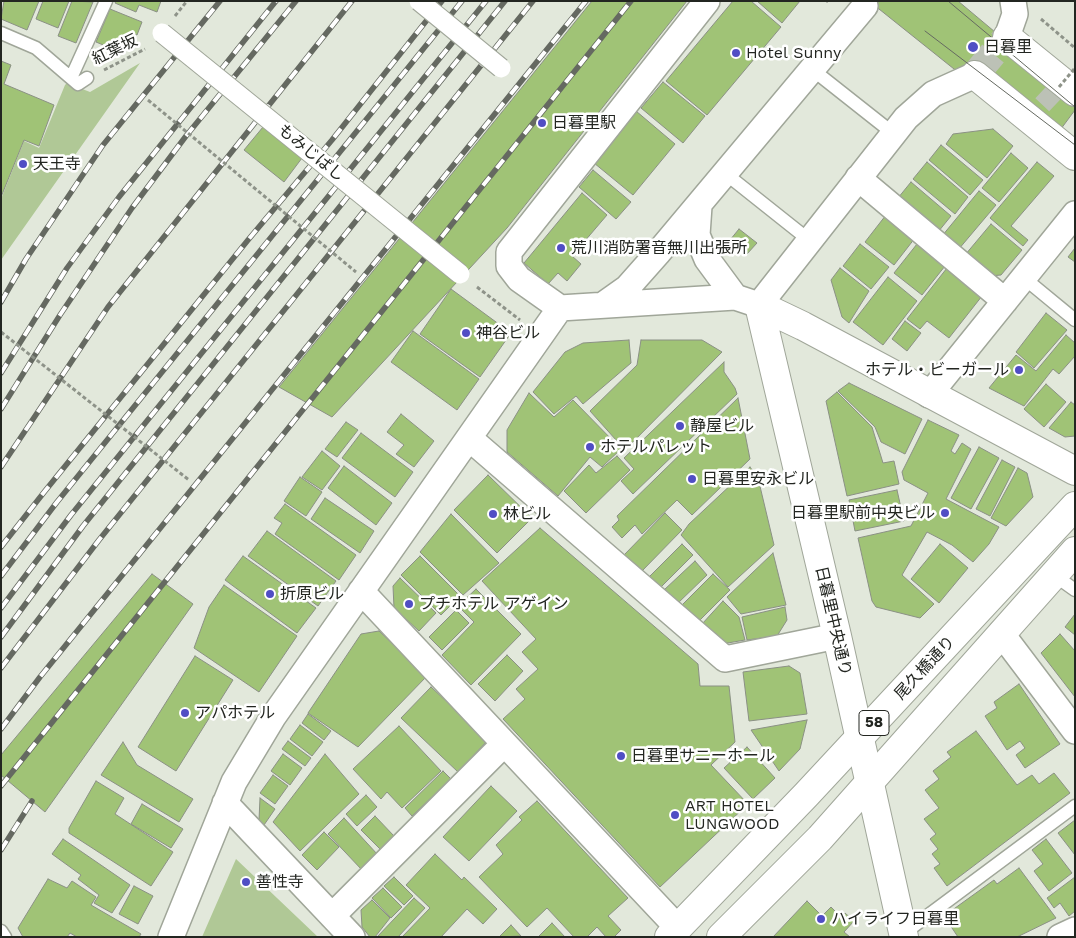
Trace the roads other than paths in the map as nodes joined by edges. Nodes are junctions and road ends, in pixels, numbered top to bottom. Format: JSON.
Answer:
{"nodes":[{"id":1,"x":106,"y":1,"type":"edge"},
{"id":2,"x":419,"y":1,"type":"edge"},
{"id":3,"x":707,"y":1,"type":"edge"},
{"id":4,"x":1013,"y":1,"type":"edge"},
{"id":5,"x":865,"y":6,"type":"dead end"},
{"id":6,"x":1,"y":33,"type":"edge"},
{"id":7,"x":1007,"y":37,"type":"joint"},
{"id":8,"x":158,"y":39,"type":"road end"},
{"id":9,"x":501,"y":68,"type":"dead end"},
{"id":10,"x":813,"y":70,"type":"junction"},
{"id":11,"x":975,"y":76,"type":"joint"},
{"id":12,"x":71,"y":78,"type":"junction"},
{"id":13,"x":87,"y":78,"type":"road end"},
{"id":14,"x":1067,"y":89,"type":"edge"},
{"id":15,"x":894,"y":134,"type":"junction"},
{"id":16,"x":1075,"y":156,"type":"edge"},
{"id":17,"x":726,"y":174,"type":"junction"},
{"id":18,"x":858,"y":178,"type":"junction"},
{"id":19,"x":698,"y":206,"type":"junction"},
{"id":20,"x":1075,"y":214,"type":"edge"},
{"id":21,"x":810,"y":240,"type":"junction"},
{"id":22,"x":460,"y":274,"type":"road end"},
{"id":23,"x":1024,"y":278,"type":"junction"},
{"id":24,"x":747,"y":301,"type":"junction"},
{"id":25,"x":1005,"y":301,"type":"junction"},
{"id":26,"x":604,"y":305,"type":"junction"},
{"id":27,"x":560,"y":308,"type":"junction"},
{"id":28,"x":1075,"y":320,"type":"edge"},
{"id":29,"x":929,"y":395,"type":"junction"},
{"id":30,"x":469,"y":438,"type":"junction"},
{"id":31,"x":1075,"y":471,"type":"edge"},
{"id":32,"x":1075,"y":506,"type":"edge"},
{"id":33,"x":1075,"y":551,"type":"edge"},
{"id":34,"x":1064,"y":582,"type":"edge"},
{"id":35,"x":361,"y":591,"type":"junction"},
{"id":36,"x":1001,"y":633,"type":"junction"},
{"id":37,"x":837,"y":636,"type":"junction"},
{"id":38,"x":1075,"y":731,"type":"edge"},
{"id":39,"x":860,"y":738,"type":"junction"},
{"id":40,"x":504,"y":744,"type":"junction"},
{"id":41,"x":869,"y":780,"type":"junction"},
{"id":42,"x":225,"y":803,"type":"junction"},
{"id":43,"x":1075,"y":806,"type":"edge"},
{"id":44,"x":332,"y":916,"type":"junction"},
{"id":45,"x":1075,"y":930,"type":"edge"},
{"id":46,"x":1,"y":931,"type":"edge"},
{"id":47,"x":673,"y":932,"type":"edge"},
{"id":48,"x":904,"y":936,"type":"edge"},
{"id":49,"x":5,"y":937,"type":"edge"},
{"id":50,"x":171,"y":937,"type":"edge"},
{"id":51,"x":352,"y":937,"type":"edge"},
{"id":52,"x":721,"y":937,"type":"edge"},
{"id":53,"x":1060,"y":937,"type":"edge"}],
"edges":[{"from":1,"to":12,"type":"lane"},
{"from":2,"to":9,"type":"street","bridge":true},
{"from":3,"to":27,"type":"street"},
{"from":4,"to":7,"type":"street"},
{"from":5,"to":10,"type":"street"},
{"from":6,"to":12,"type":"lane"},
{"from":7,"to":14,"type":"street"},
{"from":8,"to":22,"type":"street","name":"もみじばし","bridge":true},
{"from":10,"to":15,"type":"lane"},
{"from":10,"to":17,"type":"street"},
{"from":11,"to":15,"type":"street"},
{"from":11,"to":16,"type":"street"},
{"from":12,"to":13,"type":"lane"},
{"from":15,"to":18,"type":"street"},
{"from":17,"to":19,"type":"street"},
{"from":17,"to":21,"type":"lane"},
{"from":18,"to":21,"type":"street"},
{"from":18,"to":25,"type":"street"},
{"from":19,"to":24,"type":"street"},
{"from":19,"to":26,"type":"street"},
{"from":20,"to":23,"type":"street"},
{"from":21,"to":24,"type":"street"},
{"from":23,"to":25,"type":"street"},
{"from":23,"to":28,"type":"lane"},
{"from":24,"to":26,"type":"street"},
{"from":24,"to":29,"type":"street"},
{"from":24,"to":37,"type":"street","name":"日暮里中央通り"},
{"from":25,"to":29,"type":"street"},
{"from":26,"to":27,"type":"street"},
{"from":27,"to":30,"type":"street"},
{"from":29,"to":31,"type":"street"},
{"from":30,"to":35,"type":"street"},
{"from":30,"to":37,"type":"street"},
{"from":32,"to":39,"type":"street","name":"尾久橋通り","number":"58"},
{"from":33,"to":34,"type":"street","name":"尾久橋通り","number":"58"},
{"from":34,"to":36,"type":"street","name":"尾久橋通り","number":"58"},
{"from":35,"to":40,"type":"street"},
{"from":35,"to":42,"type":"street"},
{"from":36,"to":38,"type":"street"},
{"from":36,"to":41,"type":"street","name":"尾久橋通り","number":"58"},
{"from":37,"to":39,"type":"street","name":"日暮里中央通り"},
{"from":39,"to":41,"type":"street","name":"日暮里中央通り"},
{"from":39,"to":47,"type":"street","name":"尾久橋通り","number":"58"},
{"from":40,"to":44,"type":"street"},
{"from":40,"to":47,"type":"street"},
{"from":41,"to":48,"type":"street","name":"日暮里中央通り"},
{"from":41,"to":52,"type":"street","name":"尾久橋通り","number":"58"},
{"from":42,"to":44,"type":"street"},
{"from":42,"to":50,"type":"street"},
{"from":43,"to":48,"type":"lane"},
{"from":44,"to":51,"type":"street"},
{"from":45,"to":53,"type":"street"},
{"from":46,"to":49,"type":"lane"}]}
